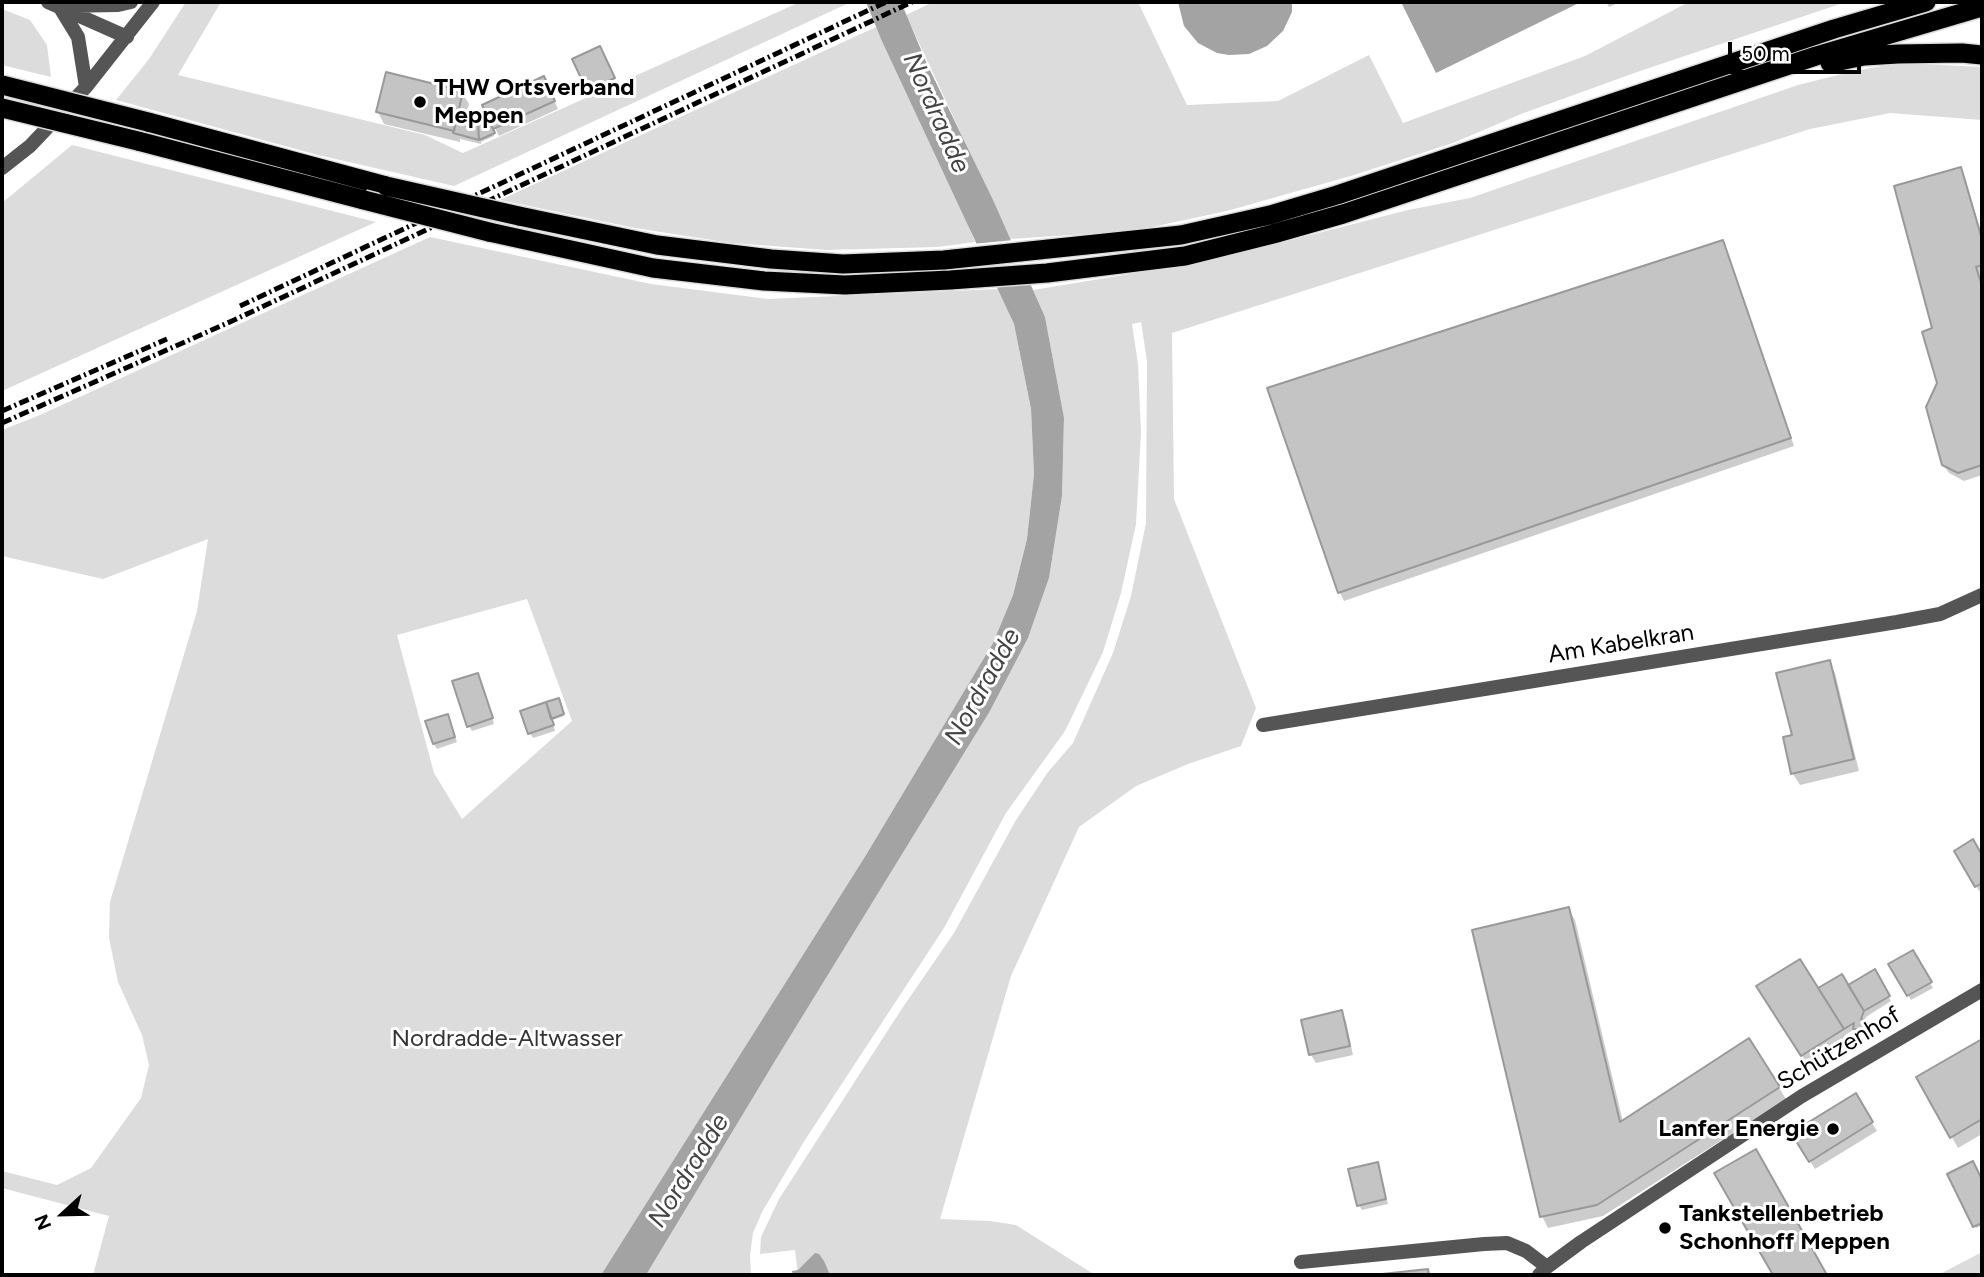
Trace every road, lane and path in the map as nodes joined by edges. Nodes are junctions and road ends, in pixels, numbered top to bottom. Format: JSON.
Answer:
{"nodes":[{"id":1,"x":131,"y":2,"type":"edge"},
{"id":2,"x":153,"y":2,"type":"edge"},
{"id":3,"x":1926,"y":2,"type":"edge"},
{"id":4,"x":53,"y":4,"type":"edge"},
{"id":5,"x":1982,"y":7,"type":"edge"},
{"id":6,"x":127,"y":37,"type":"junction"},
{"id":7,"x":1982,"y":55,"type":"edge"},
{"id":8,"x":1801,"y":61,"type":"junction"},
{"id":9,"x":2,"y":85,"type":"edge"},
{"id":10,"x":86,"y":87,"type":"junction"},
{"id":11,"x":2,"y":108,"type":"edge"},
{"id":12,"x":2,"y":168,"type":"edge"},
{"id":13,"x":1982,"y":595,"type":"edge"},
{"id":14,"x":1263,"y":725,"type":"dead end"},
{"id":15,"x":1982,"y":990,"type":"edge"},
{"id":16,"x":1301,"y":1262,"type":"dead end"},
{"id":17,"x":1543,"y":1271,"type":"edge"}],
"edges":[{"from":1,"to":4,"type":"street"},
{"from":2,"to":6,"type":"street"},
{"from":3,"to":9,"type":"highway","bridge":true},
{"from":4,"to":6,"type":"street"},
{"from":4,"to":10,"type":"street"},
{"from":5,"to":8,"type":"highway"},
{"from":6,"to":10,"type":"street"},
{"from":7,"to":8,"type":"highway"},
{"from":8,"to":11,"type":"highway","bridge":true},
{"from":10,"to":12,"type":"street"},
{"from":13,"to":14,"type":"street","name":"Am Kabelkran"},
{"from":15,"to":17,"type":"street","name":"Schützenhof"},
{"from":16,"to":17,"type":"street","name":"Schützenhof"}]}
